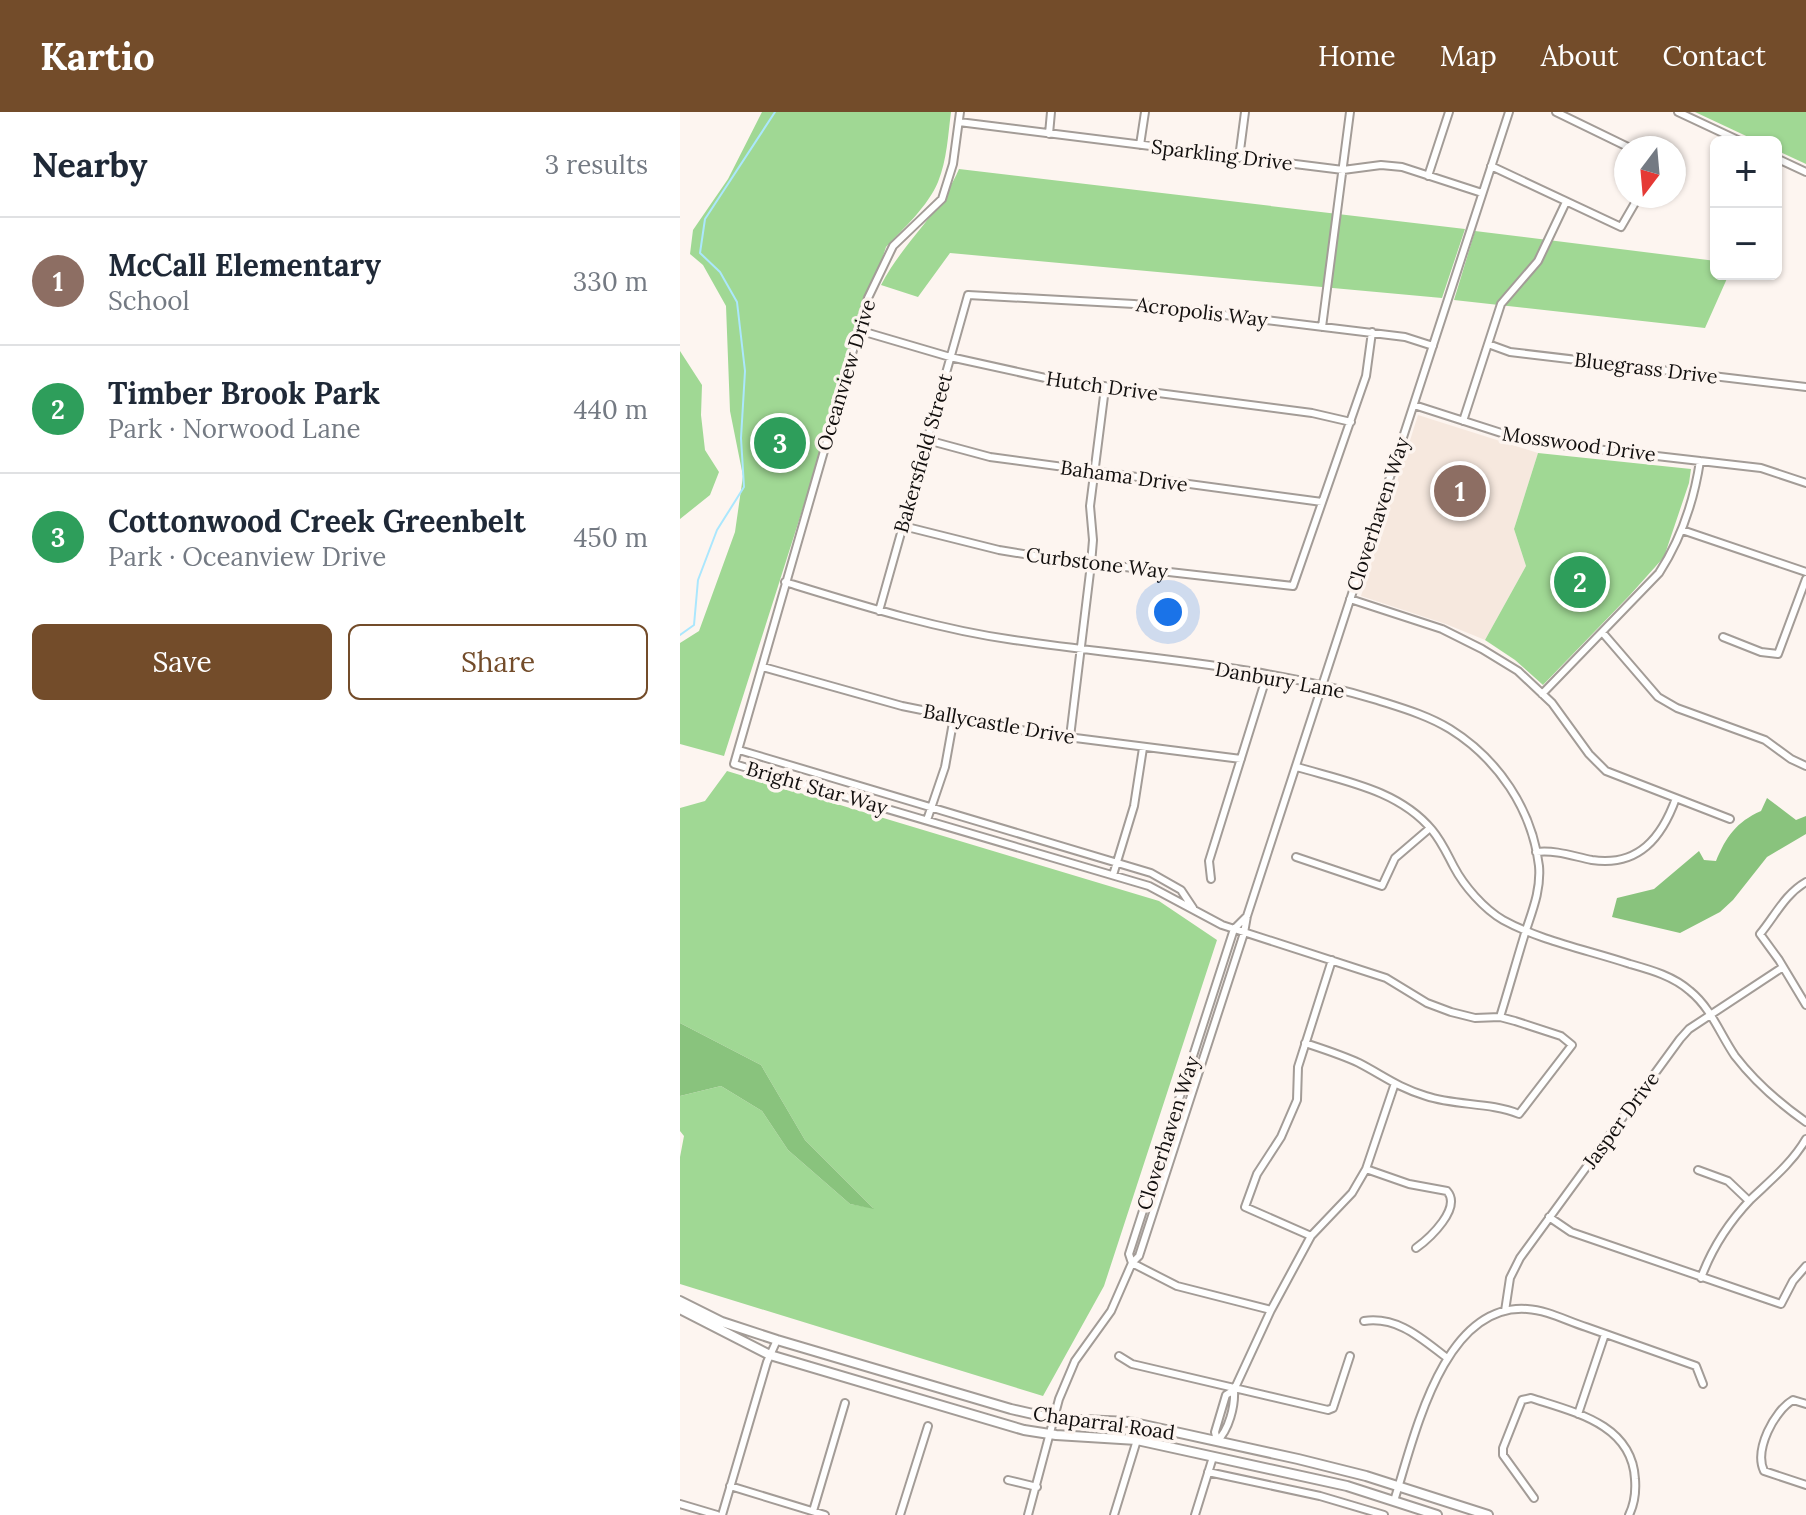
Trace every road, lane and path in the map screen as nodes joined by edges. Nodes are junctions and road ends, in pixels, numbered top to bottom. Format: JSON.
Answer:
{"nodes":[{"id":1,"x":960,"y":112,"type":"edge"},
{"id":2,"x":1051,"y":112,"type":"edge"},
{"id":3,"x":1145,"y":112,"type":"edge"},
{"id":4,"x":1245,"y":112,"type":"edge"},
{"id":5,"x":1350,"y":112,"type":"edge"},
{"id":6,"x":1449,"y":112,"type":"edge"},
{"id":7,"x":1509,"y":112,"type":"edge"},
{"id":8,"x":1556,"y":112,"type":"edge"},
{"id":9,"x":1678,"y":112,"type":"edge"},
{"id":10,"x":959,"y":122,"type":"junction"},
{"id":11,"x":1049,"y":134,"type":"junction"},
{"id":12,"x":1729,"y":136,"type":"edge"},
{"id":13,"x":1614,"y":140,"type":"edge"},
{"id":14,"x":1140,"y":145,"type":"junction"},
{"id":15,"x":1239,"y":158,"type":"junction"},
{"id":16,"x":1782,"y":161,"type":"edge"},
{"id":17,"x":1491,"y":166,"type":"junction"},
{"id":18,"x":1343,"y":170,"type":"junction"},
{"id":19,"x":1806,"y":172,"type":"edge"},
{"id":20,"x":1428,"y":176,"type":"junction"},
{"id":21,"x":1482,"y":193,"type":"junction"},
{"id":22,"x":1566,"y":202,"type":"junction"},
{"id":23,"x":1632,"y":208,"type":"edge"},
{"id":24,"x":968,"y":295,"type":"joint"},
{"id":25,"x":1322,"y":327,"type":"junction"},
{"id":26,"x":858,"y":330,"type":"junction"},
{"id":27,"x":1372,"y":332,"type":"junction"},
{"id":28,"x":1488,"y":344,"type":"junction"},
{"id":29,"x":1433,"y":346,"type":"junction"},
{"id":30,"x":950,"y":357,"type":"junction"},
{"id":31,"x":1806,"y":387,"type":"edge"},
{"id":32,"x":1105,"y":388,"type":"junction"},
{"id":33,"x":1414,"y":405,"type":"junction"},
{"id":34,"x":1463,"y":421,"type":"junction"},
{"id":35,"x":1351,"y":422,"type":"junction"},
{"id":36,"x":927,"y":440,"type":"junction"},
{"id":37,"x":1700,"y":461,"type":"junction"},
{"id":38,"x":1095,"y":473,"type":"junction"},
{"id":39,"x":1806,"y":483,"type":"edge"},
{"id":40,"x":1322,"y":502,"type":"junction"},
{"id":41,"x":903,"y":526,"type":"junction"},
{"id":42,"x":1682,"y":530,"type":"junction"},
{"id":43,"x":1091,"y":564,"type":"junction"},
{"id":44,"x":1806,"y":572,"type":"edge"},
{"id":45,"x":1806,"y":579,"type":"edge"},
{"id":46,"x":785,"y":582,"type":"junction"},
{"id":47,"x":1350,"y":599,"type":"junction"},
{"id":48,"x":879,"y":611,"type":"junction"},
{"id":49,"x":1602,"y":632,"type":"junction"},
{"id":50,"x":1723,"y":637,"type":"dead end"},
{"id":51,"x":1079,"y":648,"type":"junction"},
{"id":52,"x":763,"y":667,"type":"junction"},
{"id":53,"x":1267,"y":675,"type":"junction"},
{"id":54,"x":1323,"y":684,"type":"junction"},
{"id":55,"x":1542,"y":694,"type":"junction"},
{"id":56,"x":954,"y":717,"type":"junction"},
{"id":57,"x":1070,"y":737,"type":"junction"},
{"id":58,"x":1143,"y":748,"type":"junction"},
{"id":59,"x":739,"y":750,"type":"junction"},
{"id":60,"x":1241,"y":759,"type":"junction"},
{"id":61,"x":1806,"y":766,"type":"edge"},
{"id":62,"x":1297,"y":767,"type":"junction"},
{"id":63,"x":1676,"y":798,"type":"junction"},
{"id":64,"x":931,"y":809,"type":"junction"},
{"id":65,"x":1730,"y":819,"type":"dead end"},
{"id":66,"x":927,"y":820,"type":"junction"},
{"id":67,"x":1430,"y":828,"type":"junction"},
{"id":68,"x":1536,"y":852,"type":"junction"},
{"id":69,"x":1296,"y":857,"type":"dead end"},
{"id":70,"x":1117,"y":862,"type":"junction"},
{"id":71,"x":1113,"y":875,"type":"junction"},
{"id":72,"x":1211,"y":879,"type":"dead end"},
{"id":73,"x":1806,"y":882,"type":"edge"},
{"id":74,"x":1193,"y":908,"type":"junction"},
{"id":75,"x":1247,"y":916,"type":"junction"},
{"id":76,"x":1234,"y":929,"type":"junction"},
{"id":77,"x":1526,"y":930,"type":"junction"},
{"id":78,"x":1244,"y":933,"type":"junction"},
{"id":79,"x":1332,"y":960,"type":"junction"},
{"id":80,"x":1783,"y":967,"type":"junction"},
{"id":81,"x":1806,"y":1005,"type":"edge"},
{"id":82,"x":1711,"y":1015,"type":"junction"},
{"id":83,"x":1500,"y":1017,"type":"junction"},
{"id":84,"x":1305,"y":1043,"type":"junction"},
{"id":85,"x":1394,"y":1086,"type":"junction"},
{"id":86,"x":1806,"y":1122,"type":"edge"},
{"id":87,"x":1806,"y":1139,"type":"edge"},
{"id":88,"x":1366,"y":1169,"type":"junction"},
{"id":89,"x":1698,"y":1170,"type":"dead end"},
{"id":90,"x":1749,"y":1201,"type":"junction"},
{"id":91,"x":1549,"y":1217,"type":"junction"},
{"id":92,"x":1311,"y":1236,"type":"junction"},
{"id":93,"x":1416,"y":1248,"type":"dead end"},
{"id":94,"x":1132,"y":1263,"type":"junction"},
{"id":95,"x":1806,"y":1266,"type":"edge"},
{"id":96,"x":1701,"y":1278,"type":"junction"},
{"id":97,"x":680,"y":1301,"type":"edge"},
{"id":98,"x":680,"y":1309,"type":"edge"},
{"id":99,"x":1271,"y":1310,"type":"junction"},
{"id":100,"x":1505,"y":1311,"type":"junction"},
{"id":101,"x":1364,"y":1321,"type":"dead end"},
{"id":102,"x":1605,"y":1334,"type":"junction"},
{"id":103,"x":777,"y":1340,"type":"junction"},
{"id":104,"x":770,"y":1355,"type":"junction"},
{"id":105,"x":1119,"y":1356,"type":"dead end"},
{"id":106,"x":1350,"y":1356,"type":"dead end"},
{"id":107,"x":1447,"y":1358,"type":"junction"},
{"id":108,"x":1703,"y":1384,"type":"dead end"},
{"id":109,"x":1234,"y":1390,"type":"junction"},
{"id":110,"x":845,"y":1403,"type":"dead end"},
{"id":111,"x":1806,"y":1404,"type":"edge"},
{"id":112,"x":1578,"y":1414,"type":"junction"},
{"id":113,"x":1055,"y":1419,"type":"junction"},
{"id":114,"x":928,"y":1426,"type":"dead end"},
{"id":115,"x":1051,"y":1435,"type":"junction"},
{"id":116,"x":1137,"y":1440,"type":"junction"},
{"id":117,"x":1217,"y":1441,"type":"junction"},
{"id":118,"x":1213,"y":1457,"type":"junction"},
{"id":119,"x":1208,"y":1472,"type":"junction"},
{"id":120,"x":1008,"y":1480,"type":"dead end"},
{"id":121,"x":1806,"y":1485,"type":"edge"},
{"id":122,"x":730,"y":1486,"type":"junction"},
{"id":123,"x":1037,"y":1487,"type":"junction"},
{"id":124,"x":1399,"y":1487,"type":"junction"},
{"id":125,"x":1534,"y":1498,"type":"dead end"},
{"id":126,"x":1394,"y":1501,"type":"junction"},
{"id":127,"x":680,"y":1504,"type":"edge"},
{"id":128,"x":813,"y":1511,"type":"junction"},
{"id":129,"x":1467,"y":1512,"type":"edge"},
{"id":130,"x":720,"y":1515,"type":"edge"},
{"id":131,"x":825,"y":1515,"type":"edge"},
{"id":132,"x":900,"y":1515,"type":"edge"},
{"id":133,"x":1028,"y":1515,"type":"edge"},
{"id":134,"x":1114,"y":1515,"type":"edge"},
{"id":135,"x":1195,"y":1515,"type":"edge"},
{"id":136,"x":1384,"y":1515,"type":"edge"},
{"id":137,"x":1437,"y":1515,"type":"edge"},
{"id":138,"x":1488,"y":1515,"type":"edge"},
{"id":139,"x":1629,"y":1515,"type":"edge"}],
"edges":[{"from":1,"to":10,"type":"street","name":"Oceanview Drive"},
{"from":2,"to":11,"type":"street"},
{"from":3,"to":14,"type":"street"},
{"from":4,"to":15,"type":"street"},
{"from":5,"to":18,"type":"street"},
{"from":6,"to":20,"type":"street"},
{"from":7,"to":17,"type":"street","name":"Cloverhaven Way"},
{"from":8,"to":13,"type":"street"},
{"from":9,"to":12,"type":"street"},
{"from":10,"to":11,"type":"street","name":"Sparkling Drive"},
{"from":10,"to":26,"type":"street","name":"Oceanview Drive"},
{"from":11,"to":14,"type":"street","name":"Sparkling Drive"},
{"from":14,"to":15,"type":"street","name":"Sparkling Drive"},
{"from":15,"to":18,"type":"street","name":"Sparkling Drive"},
{"from":16,"to":19,"type":"street"},
{"from":17,"to":21,"type":"street","name":"Cloverhaven Way"},
{"from":17,"to":22,"type":"street"},
{"from":18,"to":20,"type":"street","name":"Sparkling Drive"},
{"from":18,"to":25,"type":"street"},
{"from":20,"to":21,"type":"street","name":"Sparkling Drive"},
{"from":21,"to":29,"type":"street","name":"Cloverhaven Way"},
{"from":22,"to":23,"type":"street"},
{"from":22,"to":28,"type":"street"},
{"from":24,"to":25,"type":"street","name":"Acropolis Way"},
{"from":24,"to":30,"type":"street","name":"Bakersfield Street"},
{"from":25,"to":27,"type":"street","name":"Acropolis Way"},
{"from":26,"to":30,"type":"street","name":"Hutch Drive"},
{"from":26,"to":46,"type":"street","name":"Oceanview Drive"},
{"from":27,"to":29,"type":"street","name":"Acropolis Way"},
{"from":27,"to":35,"type":"street"},
{"from":28,"to":31,"type":"street","name":"Bluegrass Drive"},
{"from":28,"to":34,"type":"street"},
{"from":29,"to":33,"type":"street","name":"Cloverhaven Way"},
{"from":30,"to":32,"type":"street","name":"Hutch Drive"},
{"from":30,"to":36,"type":"street","name":"Bakersfield Street"},
{"from":32,"to":35,"type":"street","name":"Hutch Drive"},
{"from":32,"to":38,"type":"street"},
{"from":33,"to":34,"type":"street","name":"Mosswood Drive"},
{"from":33,"to":47,"type":"street","name":"Cloverhaven Way"},
{"from":34,"to":37,"type":"street","name":"Mosswood Drive"},
{"from":35,"to":40,"type":"street"},
{"from":36,"to":38,"type":"street","name":"Bahama Drive"},
{"from":36,"to":41,"type":"street","name":"Bakersfield Street"},
{"from":37,"to":39,"type":"street","name":"Mosswood Drive"},
{"from":37,"to":42,"type":"street"},
{"from":38,"to":40,"type":"street","name":"Bahama Drive"},
{"from":38,"to":43,"type":"street"},
{"from":40,"to":43,"type":"street","name":"Curbstone Way"},
{"from":41,"to":43,"type":"street","name":"Curbstone Way"},
{"from":41,"to":48,"type":"street","name":"Bakersfield Street"},
{"from":42,"to":44,"type":"street"},
{"from":42,"to":49,"type":"street"},
{"from":43,"to":51,"type":"street"},
{"from":45,"to":50,"type":"street"},
{"from":46,"to":48,"type":"street","name":"Danbury Lane"},
{"from":46,"to":52,"type":"street","name":"Oceanview Drive"},
{"from":47,"to":54,"type":"street","name":"Cloverhaven Way"},
{"from":47,"to":55,"type":"street"},
{"from":48,"to":51,"type":"street","name":"Danbury Lane"},
{"from":49,"to":55,"type":"street"},
{"from":49,"to":61,"type":"street"},
{"from":51,"to":53,"type":"street","name":"Danbury Lane"},
{"from":51,"to":57,"type":"street"},
{"from":52,"to":56,"type":"street","name":"Ballycastle Drive"},
{"from":52,"to":59,"type":"street","name":"Oceanview Drive"},
{"from":53,"to":54,"type":"street","name":"Danbury Lane"},
{"from":53,"to":60,"type":"street"},
{"from":54,"to":62,"type":"street","name":"Cloverhaven Way"},
{"from":54,"to":68,"type":"street","name":"Danbury Lane"},
{"from":55,"to":63,"type":"street"},
{"from":56,"to":57,"type":"street","name":"Ballycastle Drive"},
{"from":56,"to":64,"type":"street"},
{"from":57,"to":58,"type":"street","name":"Ballycastle Drive"},
{"from":58,"to":60,"type":"street","name":"Ballycastle Drive"},
{"from":58,"to":70,"type":"street"},
{"from":59,"to":64,"type":"street","name":"Bright Star Way"},
{"from":59,"to":66,"type":"street","name":"Bright Star Way"},
{"from":60,"to":72,"type":"street"},
{"from":62,"to":67,"type":"street"},
{"from":62,"to":75,"type":"street","name":"Cloverhaven Way"},
{"from":63,"to":65,"type":"street"},
{"from":63,"to":68,"type":"street"},
{"from":64,"to":66,"type":"street"},
{"from":64,"to":70,"type":"street","name":"Bright Star Way"},
{"from":66,"to":71,"type":"street","name":"Bright Star Way"},
{"from":67,"to":69,"type":"street"},
{"from":67,"to":77,"type":"street"},
{"from":68,"to":77,"type":"street","name":"Danbury Lane"},
{"from":70,"to":71,"type":"street"},
{"from":70,"to":74,"type":"street","name":"Bright Star Way"},
{"from":71,"to":74,"type":"street","name":"Bright Star Way"},
{"from":73,"to":80,"type":"street"},
{"from":74,"to":76,"type":"street","name":"Bright Star Way"},
{"from":75,"to":76,"type":"street","name":"Cloverhaven Way"},
{"from":75,"to":78,"type":"street","name":"Cloverhaven Way"},
{"from":76,"to":78,"type":"street","name":"Bright Star Way"},
{"from":76,"to":94,"type":"street","name":"Cloverhaven Way"},
{"from":77,"to":82,"type":"street"},
{"from":77,"to":83,"type":"street","name":"Danbury Lane"},
{"from":78,"to":79,"type":"street","name":"Bright Star Way"},
{"from":78,"to":94,"type":"street","name":"Cloverhaven Way"},
{"from":79,"to":83,"type":"street","name":"Bright Star Way"},
{"from":79,"to":84,"type":"street"},
{"from":80,"to":81,"type":"street"},
{"from":80,"to":82,"type":"street","name":"Jasper Drive"},
{"from":82,"to":86,"type":"street"},
{"from":82,"to":91,"type":"street","name":"Jasper Drive"},
{"from":83,"to":85,"type":"street","name":"Bright Star Way"},
{"from":84,"to":85,"type":"street"},
{"from":84,"to":92,"type":"street"},
{"from":85,"to":88,"type":"street"},
{"from":87,"to":90,"type":"street"},
{"from":88,"to":92,"type":"street"},
{"from":88,"to":93,"type":"street"},
{"from":89,"to":90,"type":"street"},
{"from":90,"to":96,"type":"street"},
{"from":91,"to":96,"type":"street"},
{"from":91,"to":100,"type":"street","name":"Jasper Drive"},
{"from":92,"to":99,"type":"street"},
{"from":94,"to":99,"type":"street"},
{"from":94,"to":113,"type":"street","name":"Cloverhaven Way"},
{"from":95,"to":96,"type":"street"},
{"from":97,"to":103,"type":"main road","name":"Chaparral Road"},
{"from":98,"to":104,"type":"main road","name":"Chaparral Road"},
{"from":99,"to":109,"type":"street"},
{"from":100,"to":102,"type":"street"},
{"from":100,"to":107,"type":"street"},
{"from":101,"to":107,"type":"street"},
{"from":102,"to":108,"type":"street"},
{"from":102,"to":112,"type":"street"},
{"from":103,"to":104,"type":"street"},
{"from":103,"to":113,"type":"main road","name":"Chaparral Road"},
{"from":104,"to":115,"type":"main road","name":"Chaparral Road"},
{"from":104,"to":122,"type":"street"},
{"from":105,"to":109,"type":"street"},
{"from":106,"to":109,"type":"street"},
{"from":107,"to":124,"type":"street"},
{"from":109,"to":117,"type":"street"},
{"from":110,"to":128,"type":"street"},
{"from":111,"to":121,"type":"street"},
{"from":112,"to":125,"type":"street"},
{"from":112,"to":139,"type":"street"},
{"from":113,"to":115,"type":"street","name":"Cloverhaven Way"},
{"from":113,"to":117,"type":"main road","name":"Chaparral Road"},
{"from":114,"to":132,"type":"street"},
{"from":115,"to":116,"type":"main road","name":"Chaparral Road"},
{"from":115,"to":123,"type":"street","name":"Cloverhaven Way"},
{"from":116,"to":118,"type":"main road","name":"Chaparral Road"},
{"from":116,"to":134,"type":"street"},
{"from":117,"to":118,"type":"main road"},
{"from":117,"to":124,"type":"main road","name":"Chaparral Road"},
{"from":118,"to":119,"type":"street"},
{"from":118,"to":126,"type":"main road","name":"Chaparral Road"},
{"from":119,"to":135,"type":"street"},
{"from":119,"to":136,"type":"street"},
{"from":120,"to":123,"type":"street"},
{"from":122,"to":128,"type":"street"},
{"from":122,"to":130,"type":"street"},
{"from":123,"to":133,"type":"street","name":"Cloverhaven Way"},
{"from":124,"to":126,"type":"street"},
{"from":124,"to":129,"type":"main road","name":"Chaparral Road"},
{"from":126,"to":137,"type":"main road","name":"Chaparral Road"},
{"from":127,"to":130,"type":"street"},
{"from":128,"to":131,"type":"street"},
{"from":129,"to":138,"type":"main road","name":"Chaparral Road"}]}
